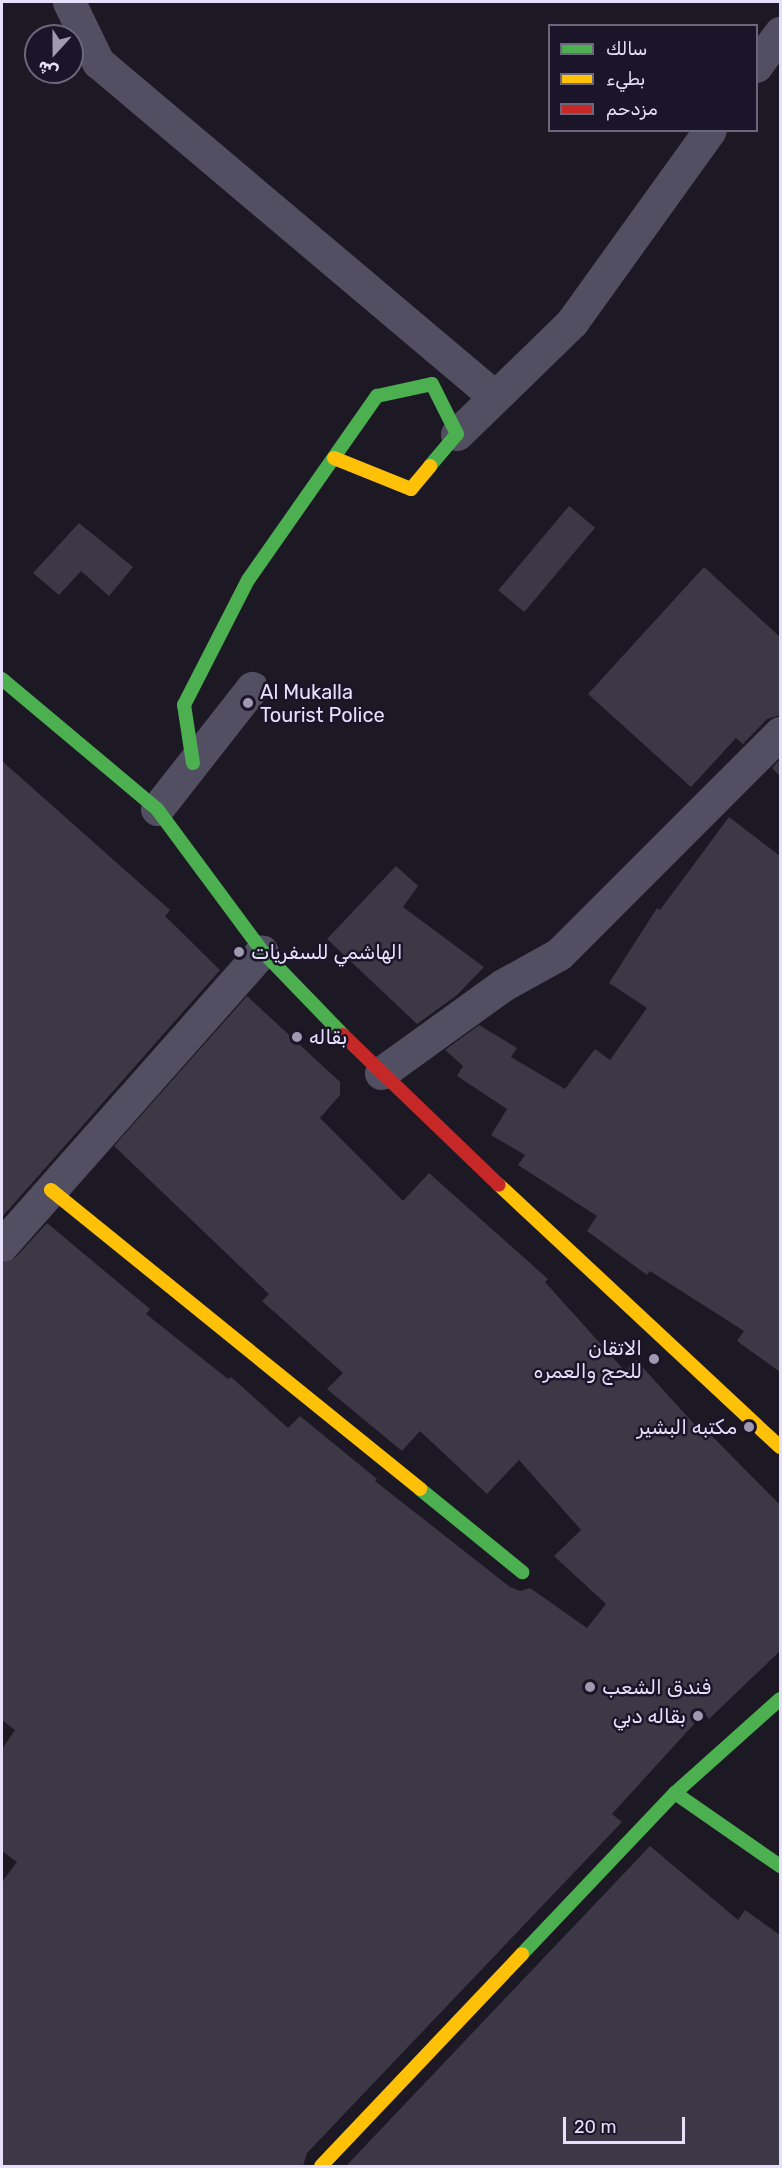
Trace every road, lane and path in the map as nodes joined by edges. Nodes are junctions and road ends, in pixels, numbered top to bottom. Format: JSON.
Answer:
{"nodes":[{"id":1,"x":69,"y":2,"type":"edge"},
{"id":2,"x":780,"y":33,"type":"edge"},
{"id":3,"x":758,"y":63,"type":"edge"},
{"id":4,"x":709,"y":132,"type":"edge"},
{"id":5,"x":495,"y":397,"type":"junction"},
{"id":6,"x":457,"y":434,"type":"junction"},
{"id":7,"x":334,"y":458,"type":"junction"},
{"id":8,"x":2,"y":679,"type":"edge"},
{"id":9,"x":252,"y":688,"type":"dead end"},
{"id":10,"x":780,"y":733,"type":"edge"},
{"id":11,"x":193,"y":763,"type":"junction"},
{"id":12,"x":157,"y":809,"type":"junction"},
{"id":13,"x":262,"y":951,"type":"junction"},
{"id":14,"x":381,"y":1073,"type":"junction"},
{"id":15,"x":51,"y":1190,"type":"junction"},
{"id":16,"x":2,"y":1245,"type":"edge"},
{"id":17,"x":780,"y":1447,"type":"edge"},
{"id":18,"x":522,"y":1572,"type":"dead end"},
{"id":19,"x":780,"y":1699,"type":"edge"},
{"id":20,"x":675,"y":1794,"type":"junction"},
{"id":21,"x":780,"y":1866,"type":"edge"},
{"id":22,"x":321,"y":2166,"type":"edge"}],
"edges":[{"from":1,"to":5,"type":"street"},
{"from":2,"to":3,"type":"street"},
{"from":4,"to":5,"type":"street"},
{"from":5,"to":6,"type":"street"},
{"from":6,"to":7,"type":"street"},
{"from":6,"to":7,"type":"street"},
{"from":7,"to":11,"type":"street"},
{"from":8,"to":12,"type":"street"},
{"from":9,"to":11,"type":"street"},
{"from":10,"to":14,"type":"street"},
{"from":11,"to":12,"type":"street"},
{"from":12,"to":13,"type":"street"},
{"from":13,"to":14,"type":"street"},
{"from":13,"to":15,"type":"street"},
{"from":14,"to":17,"type":"street"},
{"from":15,"to":16,"type":"street"},
{"from":15,"to":18,"type":"street"},
{"from":19,"to":20,"type":"street"},
{"from":20,"to":21,"type":"street"},
{"from":20,"to":22,"type":"street"}]}
